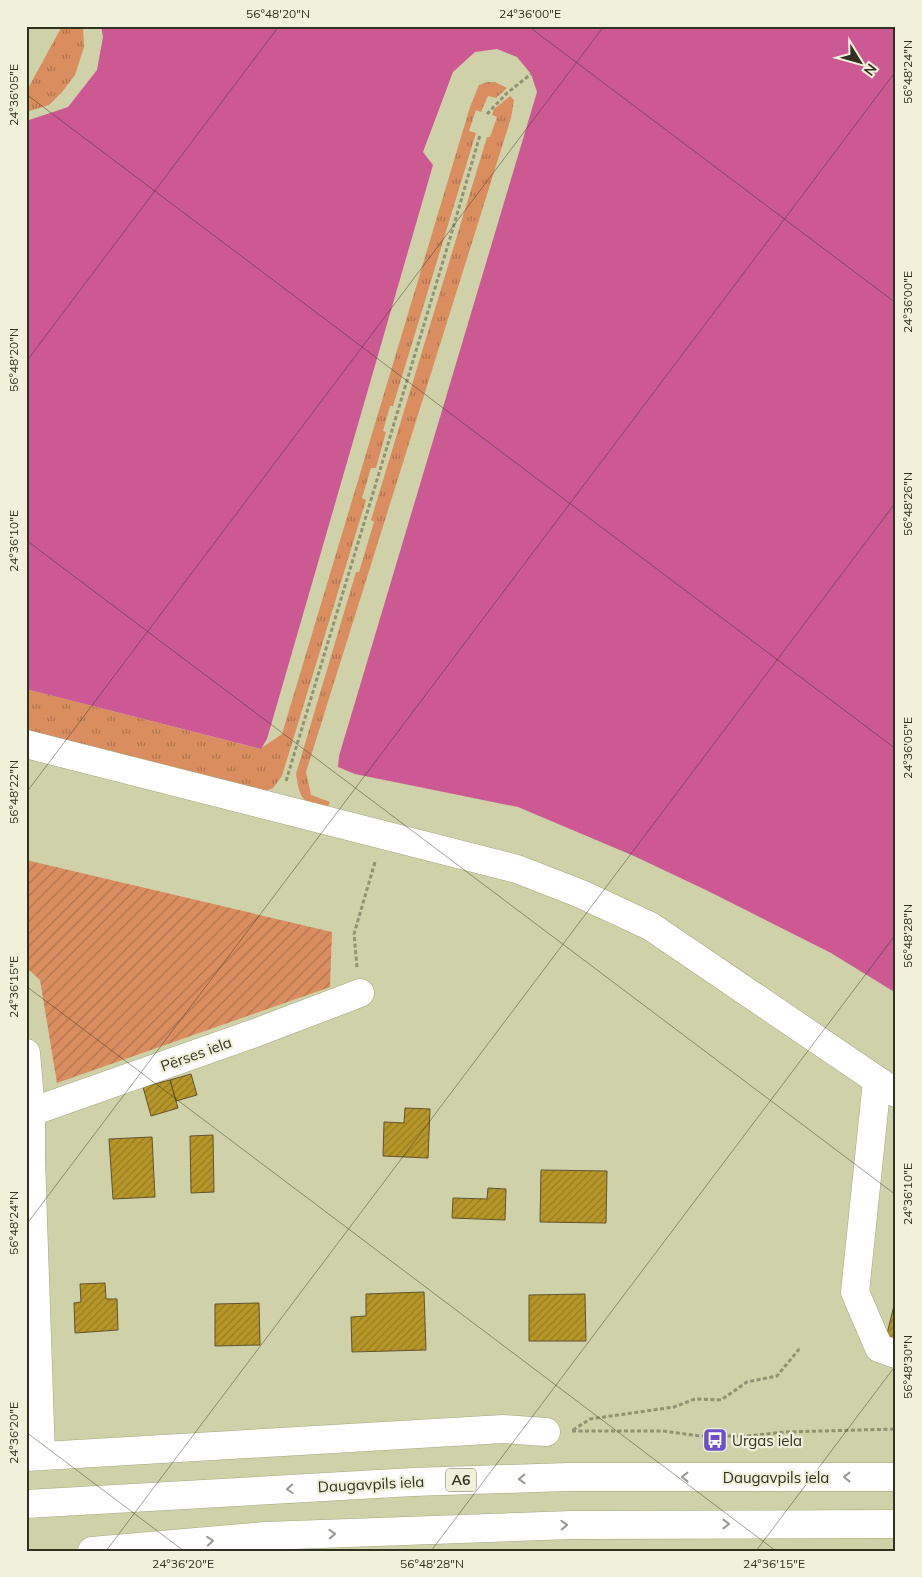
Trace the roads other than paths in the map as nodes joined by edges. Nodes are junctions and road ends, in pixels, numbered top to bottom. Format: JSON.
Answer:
{"nodes":[{"id":1,"x":26,"y":744,"type":"edge"},
{"id":2,"x":360,"y":993,"type":"road end"},
{"id":3,"x":26,"y":1053,"type":"edge"},
{"id":4,"x":886,"y":1087,"type":"edge"},
{"id":5,"x":31,"y":1112,"type":"junction"},
{"id":6,"x":896,"y":1354,"type":"edge"},
{"id":7,"x":558,"y":1432,"type":"road end"},
{"id":8,"x":34,"y":1457,"type":"edge"},
{"id":9,"x":896,"y":1477,"type":"edge"},
{"id":10,"x":26,"y":1504,"type":"edge"},
{"id":11,"x":896,"y":1524,"type":"edge"},
{"id":12,"x":92,"y":1551,"type":"edge"}],
"edges":[{"from":1,"to":4,"type":"main road"},
{"from":2,"to":5,"type":"main road","name":"Pērses iela"},
{"from":3,"to":5,"type":"main road"},
{"from":4,"to":6,"type":"main road"},
{"from":5,"to":8,"type":"main road"},
{"from":7,"to":8,"type":"main road"},
{"from":9,"to":10,"type":"main road","name":"Daugavpils iela","number":"A6","one_way":true},
{"from":12,"to":11,"type":"main road","one_way":true}]}
